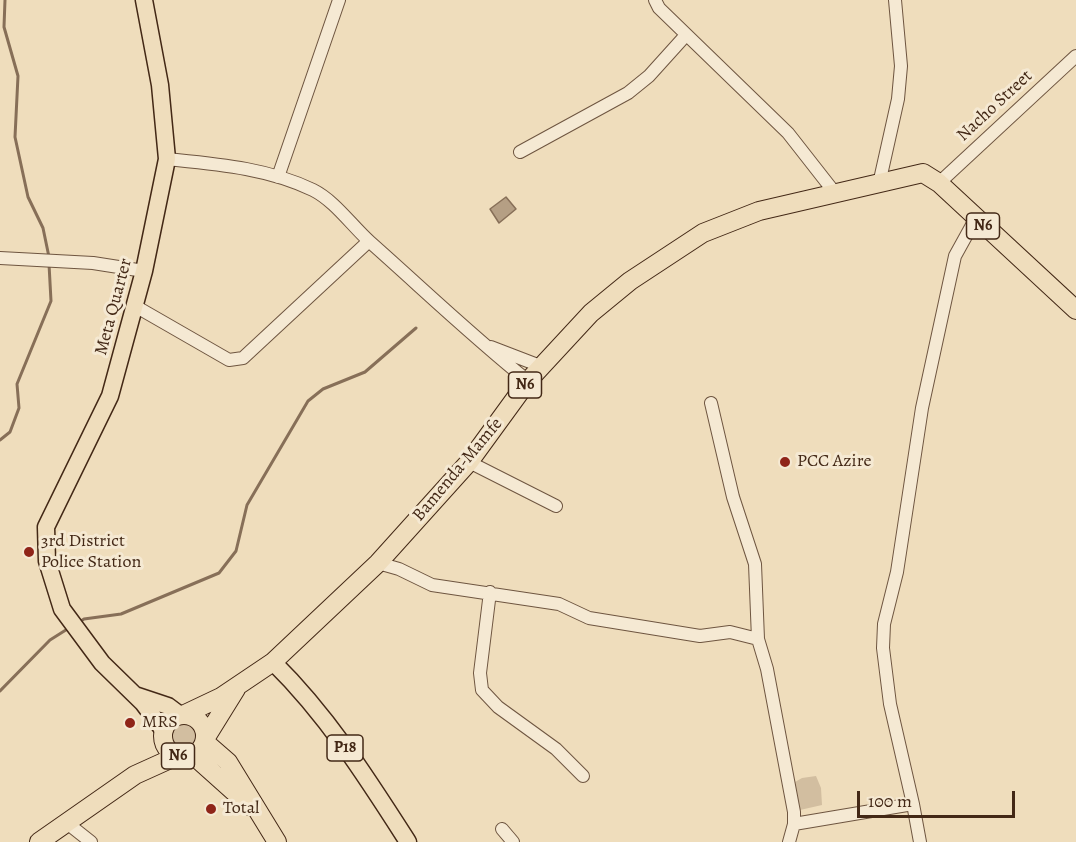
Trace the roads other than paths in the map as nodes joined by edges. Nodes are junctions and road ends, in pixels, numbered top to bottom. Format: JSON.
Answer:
{"nodes":[{"id":1,"x":144,"y":0,"type":"edge"},
{"id":2,"x":339,"y":0,"type":"edge"},
{"id":3,"x":655,"y":0,"type":"edge"},
{"id":4,"x":895,"y":0,"type":"edge"},
{"id":5,"x":686,"y":35,"type":"junction"},
{"id":6,"x":1076,"y":56,"type":"edge"},
{"id":7,"x":520,"y":152,"type":"dead end"},
{"id":8,"x":167,"y":159,"type":"junction"},
{"id":9,"x":278,"y":177,"type":"junction"},
{"id":10,"x":880,"y":181,"type":"junction"},
{"id":11,"x":939,"y":183,"type":"junction"},
{"id":12,"x":835,"y":193,"type":"junction"},
{"id":13,"x":976,"y":218,"type":"junction"},
{"id":14,"x":369,"y":241,"type":"junction"},
{"id":15,"x":0,"y":258,"type":"edge"},
{"id":16,"x":144,"y":271,"type":"junction"},
{"id":17,"x":135,"y":306,"type":"junction"},
{"id":18,"x":1076,"y":310,"type":"edge"},
{"id":19,"x":482,"y":344,"type":"junction"},
{"id":20,"x":543,"y":367,"type":"junction"},
{"id":21,"x":528,"y":381,"type":"junction"},
{"id":22,"x":711,"y":403,"type":"dead end"},
{"id":23,"x":469,"y":462,"type":"junction"},
{"id":24,"x":556,"y":506,"type":"dead end"},
{"id":25,"x":378,"y":563,"type":"junction"},
{"id":26,"x":490,"y":592,"type":"junction"},
{"id":27,"x":758,"y":639,"type":"junction"},
{"id":28,"x":273,"y":662,"type":"junction"},
{"id":29,"x":237,"y":688,"type":"junction"},
{"id":30,"x":135,"y":695,"type":"junction"},
{"id":31,"x":181,"y":715,"type":"junction"},
{"id":32,"x":164,"y":733,"type":"junction"},
{"id":33,"x":195,"y":748,"type":"junction"},
{"id":34,"x":135,"y":775,"type":"junction"},
{"id":35,"x":583,"y":776,"type":"dead end"},
{"id":36,"x":913,"y":804,"type":"junction"},
{"id":37,"x":68,"y":823,"type":"junction"},
{"id":38,"x":794,"y":824,"type":"junction"},
{"id":39,"x":502,"y":830,"type":"dead end"},
{"id":40,"x":39,"y":842,"type":"edge"},
{"id":41,"x":91,"y":842,"type":"edge"},
{"id":42,"x":276,"y":842,"type":"edge"},
{"id":43,"x":408,"y":842,"type":"edge"},
{"id":44,"x":513,"y":842,"type":"edge"},
{"id":45,"x":789,"y":842,"type":"edge"},
{"id":46,"x":920,"y":842,"type":"edge"}],
"edges":[{"from":1,"to":8,"type":"main road","name":"Meta Quarter"},
{"from":2,"to":9,"type":"street"},
{"from":3,"to":5,"type":"street"},
{"from":4,"to":10,"type":"street"},
{"from":5,"to":7,"type":"street"},
{"from":5,"to":12,"type":"street"},
{"from":6,"to":11,"type":"street","name":"Nacho Street"},
{"from":8,"to":9,"type":"street"},
{"from":8,"to":16,"type":"main road","name":"Meta Quarter"},
{"from":9,"to":14,"type":"street"},
{"from":10,"to":11,"type":"highway","name":"Bamenda-Mamfe","number":"N6"},
{"from":10,"to":12,"type":"highway","name":"Bamenda-Mamfe","number":"N6"},
{"from":11,"to":13,"type":"highway","name":"Bamenda-Mamfe","number":"N6"},
{"from":12,"to":20,"type":"highway","name":"Bamenda-Mamfe","number":"N6"},
{"from":13,"to":18,"type":"highway","name":"Bamenda-Mamfe","number":"N6"},
{"from":13,"to":36,"type":"street"},
{"from":14,"to":17,"type":"street"},
{"from":14,"to":19,"type":"street"},
{"from":15,"to":16,"type":"street"},
{"from":16,"to":17,"type":"main road","name":"Meta Quarter"},
{"from":17,"to":30,"type":"main road","name":"Meta Quarter"},
{"from":19,"to":20,"type":"street"},
{"from":19,"to":21,"type":"street"},
{"from":20,"to":21,"type":"highway","name":"Bamenda-Mamfe","number":"N6"},
{"from":21,"to":23,"type":"highway","name":"Bamenda-Mamfe","number":"N6"},
{"from":22,"to":27,"type":"street"},
{"from":23,"to":24,"type":"street"},
{"from":23,"to":25,"type":"highway","name":"Bamenda-Mamfe","number":"N6"},
{"from":25,"to":26,"type":"street"},
{"from":25,"to":28,"type":"highway","name":"Bamenda-Mamfe","number":"N6"},
{"from":26,"to":27,"type":"street"},
{"from":26,"to":35,"type":"street"},
{"from":27,"to":38,"type":"street"},
{"from":28,"to":29,"type":"highway","name":"Bamenda-Mamfe","number":"N6"},
{"from":28,"to":43,"type":"main road","number":"P18"},
{"from":29,"to":31,"type":"highway","name":"Bamenda-Mamfe","number":"N6"},
{"from":29,"to":33,"type":"highway","name":"Bamenda-Mamfe","number":"N6"},
{"from":30,"to":31,"type":"main road"},
{"from":30,"to":32,"type":"main road"},
{"from":31,"to":32,"type":"highway","number":"N6"},
{"from":31,"to":33,"type":"highway","number":"N6"},
{"from":32,"to":33,"type":"highway","number":"N6"},
{"from":32,"to":34,"type":"highway","number":"N6"},
{"from":33,"to":34,"type":"highway","number":"N6"},
{"from":33,"to":42,"type":"highway"},
{"from":34,"to":37,"type":"highway","number":"N6"},
{"from":36,"to":38,"type":"street"},
{"from":36,"to":46,"type":"street"},
{"from":37,"to":40,"type":"highway","number":"N6"},
{"from":37,"to":41,"type":"street"},
{"from":38,"to":45,"type":"street"},
{"from":39,"to":44,"type":"street"}]}
